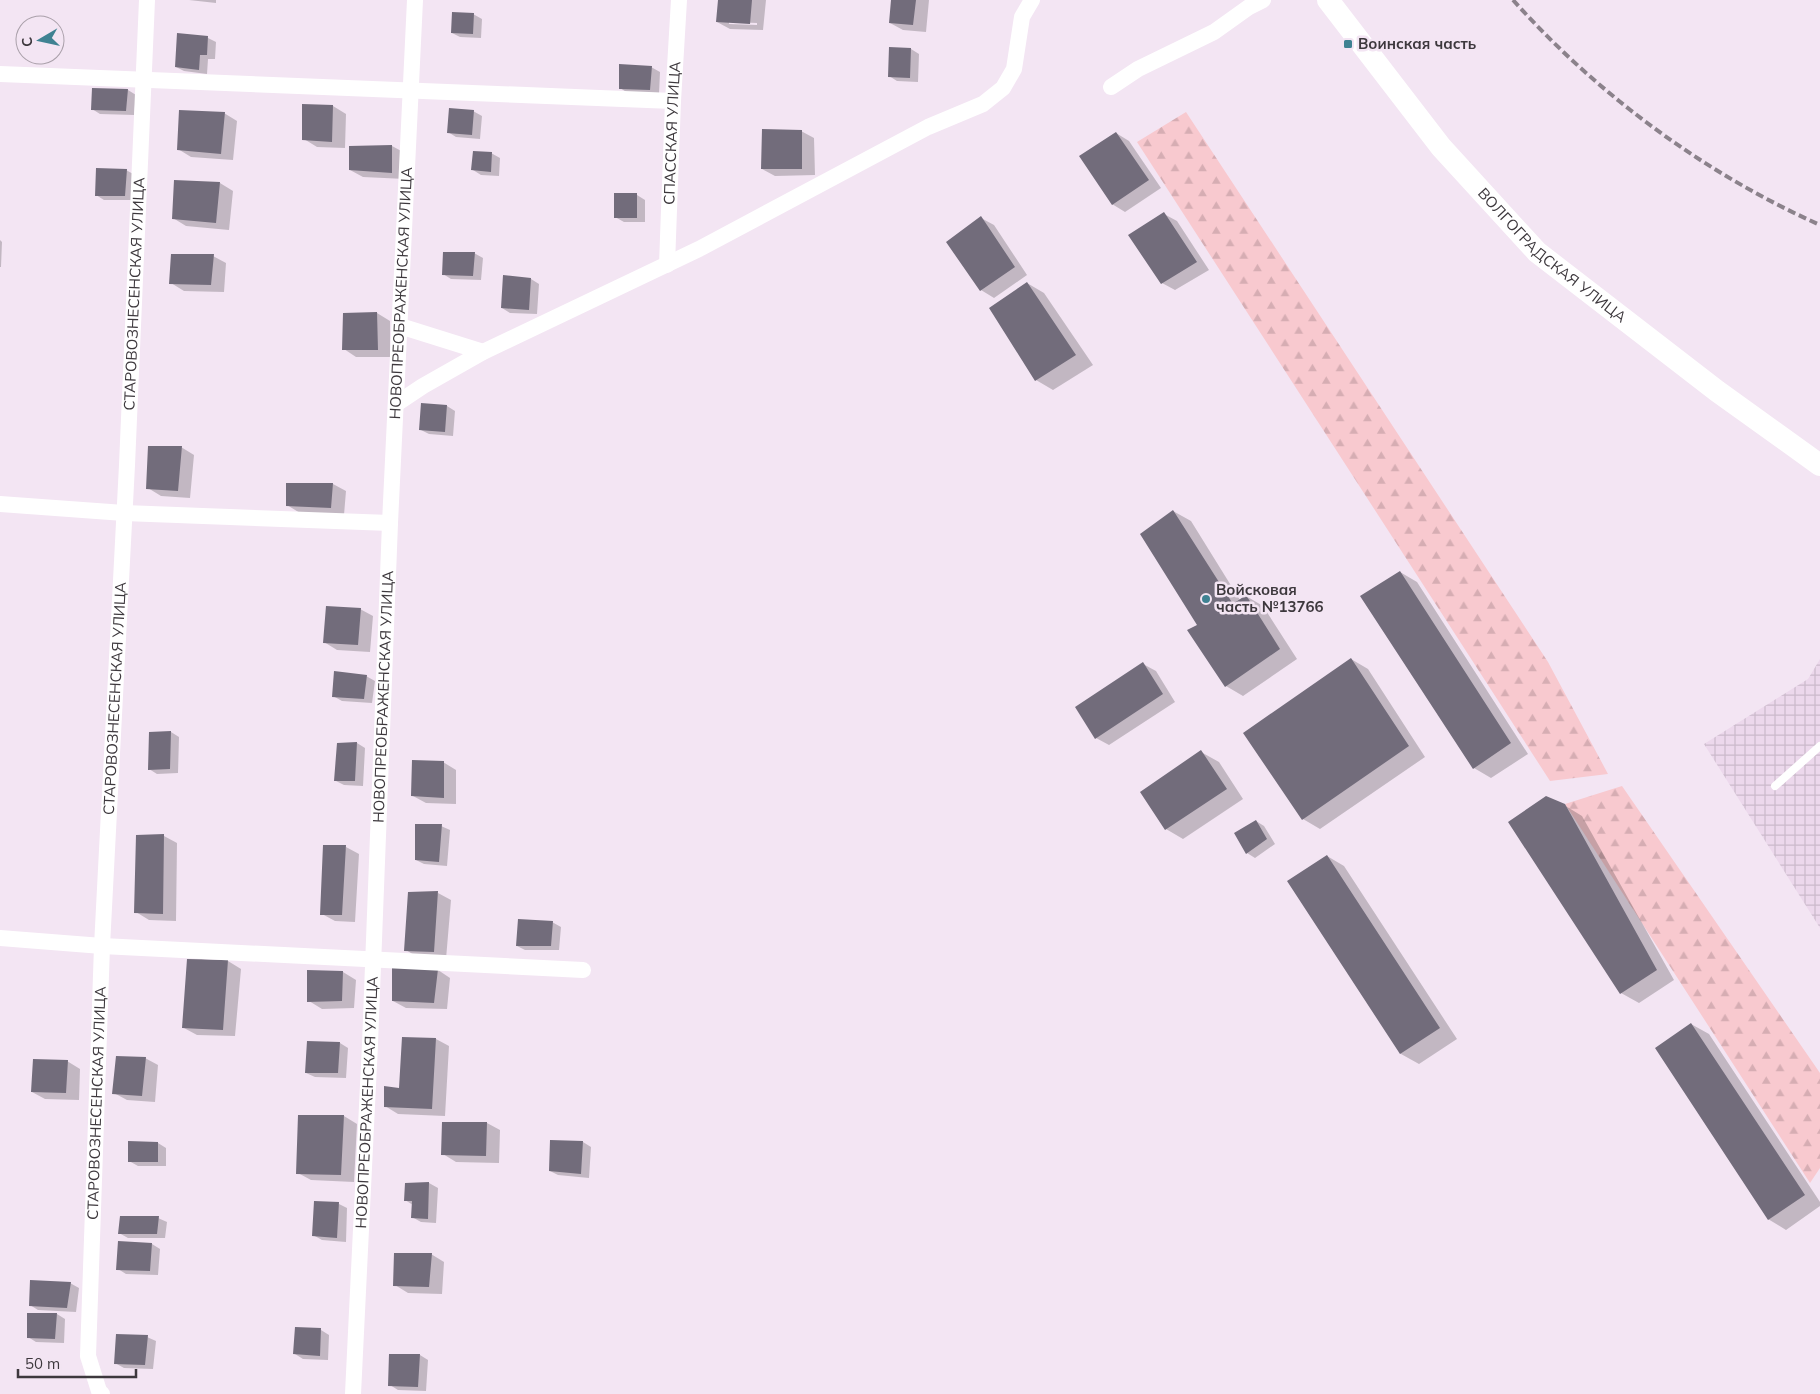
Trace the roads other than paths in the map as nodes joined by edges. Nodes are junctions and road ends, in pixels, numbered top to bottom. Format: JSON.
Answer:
{"nodes":[{"id":1,"x":148,"y":0,"type":"edge"},
{"id":2,"x":415,"y":0,"type":"edge"},
{"id":3,"x":679,"y":0,"type":"edge"},
{"id":4,"x":1032,"y":0,"type":"edge"},
{"id":5,"x":1263,"y":0,"type":"edge"},
{"id":6,"x":1328,"y":0,"type":"edge"},
{"id":7,"x":0,"y":74,"type":"edge"},
{"id":8,"x":143,"y":80,"type":"junction"},
{"id":9,"x":1111,"y":87,"type":"dead end"},
{"id":10,"x":411,"y":91,"type":"junction"},
{"id":11,"x":673,"y":101,"type":"junction"},
{"id":12,"x":667,"y":265,"type":"junction"},
{"id":13,"x":400,"y":326,"type":"junction"},
{"id":14,"x":483,"y":352,"type":"junction"},
{"id":15,"x":396,"y":404,"type":"junction"},
{"id":16,"x":1820,"y":465,"type":"edge"},
{"id":17,"x":0,"y":504,"type":"edge"},
{"id":18,"x":124,"y":513,"type":"junction"},
{"id":19,"x":390,"y":523,"type":"junction"},
{"id":20,"x":1820,"y":746,"type":"edge"},
{"id":21,"x":1776,"y":786,"type":"dead end"},
{"id":22,"x":0,"y":938,"type":"edge"},
{"id":23,"x":102,"y":946,"type":"junction"},
{"id":24,"x":374,"y":959,"type":"junction"},
{"id":25,"x":584,"y":970,"type":"dead end"},
{"id":26,"x":102,"y":1394,"type":"edge"},
{"id":27,"x":353,"y":1394,"type":"edge"}],
"edges":[{"from":1,"to":8,"type":"street","name":"СТАРОВОЗНЕСЕНСКАЯ УЛИЦА"},
{"from":2,"to":10,"type":"street","name":"НОВОПРЕОБРАЖЕНСКАЯ УЛИЦА"},
{"from":3,"to":11,"type":"street","name":"СПАССКАЯ УЛИЦА"},
{"from":4,"to":12,"type":"street"},
{"from":5,"to":9,"type":"street"},
{"from":6,"to":16,"type":"main road","name":"ВОЛГОГРАДСКАЯ УЛИЦА"},
{"from":7,"to":8,"type":"street"},
{"from":8,"to":10,"type":"street"},
{"from":8,"to":18,"type":"street","name":"СТАРОВОЗНЕСЕНСКАЯ УЛИЦА"},
{"from":10,"to":11,"type":"street"},
{"from":10,"to":13,"type":"street","name":"НОВОПРЕОБРАЖЕНСКАЯ УЛИЦА"},
{"from":11,"to":12,"type":"street","name":"СПАССКАЯ УЛИЦА"},
{"from":12,"to":14,"type":"street"},
{"from":13,"to":14,"type":"street"},
{"from":13,"to":15,"type":"street","name":"НОВОПРЕОБРАЖЕНСКАЯ УЛИЦА"},
{"from":14,"to":15,"type":"street"},
{"from":15,"to":19,"type":"street","name":"НОВОПРЕОБРАЖЕНСКАЯ УЛИЦА"},
{"from":17,"to":18,"type":"street"},
{"from":18,"to":19,"type":"street"},
{"from":18,"to":23,"type":"street","name":"СТАРОВОЗНЕСЕНСКАЯ УЛИЦА"},
{"from":19,"to":24,"type":"street","name":"НОВОПРЕОБРАЖЕНСКАЯ УЛИЦА"},
{"from":20,"to":21,"type":"lane"},
{"from":22,"to":23,"type":"street"},
{"from":23,"to":24,"type":"street"},
{"from":23,"to":26,"type":"street","name":"СТАРОВОЗНЕСЕНСКАЯ УЛИЦА"},
{"from":24,"to":25,"type":"street"},
{"from":24,"to":27,"type":"street","name":"НОВОПРЕОБРАЖЕНСКАЯ УЛИЦА"}]}
